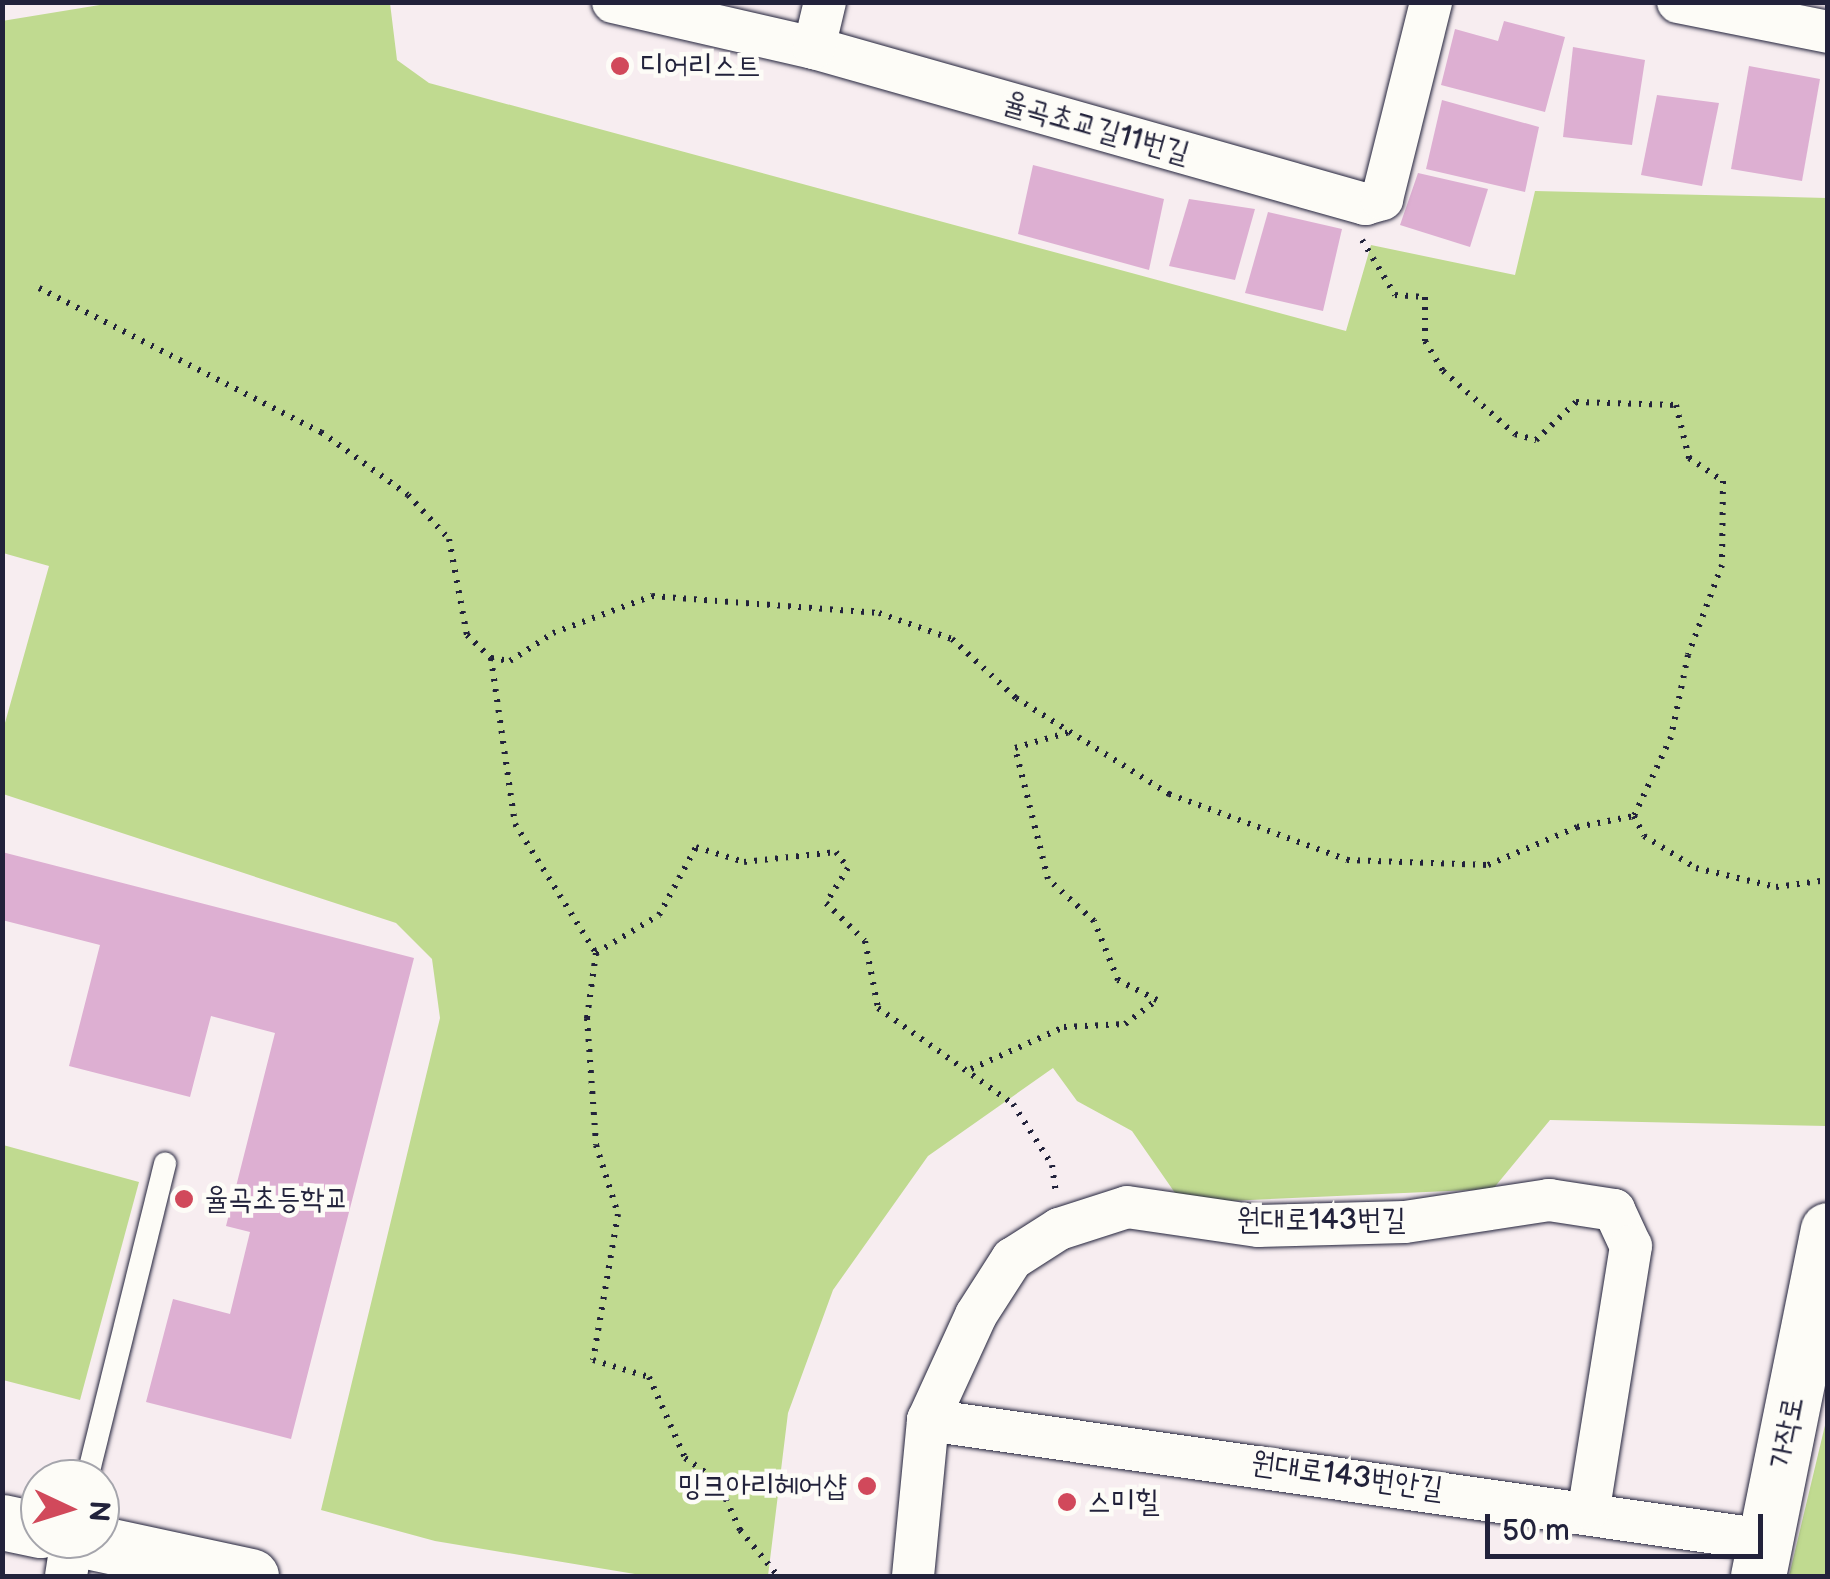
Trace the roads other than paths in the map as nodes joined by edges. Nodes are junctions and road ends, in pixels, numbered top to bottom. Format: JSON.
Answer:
{"nodes":[{"id":1,"x":613,"y":2,"type":"edge"},
{"id":2,"x":824,"y":2,"type":"edge"},
{"id":3,"x":1431,"y":2,"type":"edge"},
{"id":4,"x":1678,"y":2,"type":"edge"},
{"id":5,"x":1828,"y":32,"type":"edge"},
{"id":6,"x":814,"y":48,"type":"junction"},
{"id":7,"x":165,"y":1163,"type":"dead end"},
{"id":8,"x":1828,"y":1230,"type":"edge"},
{"id":9,"x":928,"y":1420,"type":"junction"},
{"id":10,"x":91,"y":1459,"type":"edge"},
{"id":11,"x":1589,"y":1509,"type":"junction"},
{"id":12,"x":120,"y":1548,"type":"edge"},
{"id":13,"x":1762,"y":1558,"type":"edge"},
{"id":14,"x":251,"y":1576,"type":"edge"},
{"id":15,"x":913,"y":1576,"type":"edge"}],
"edges":[{"from":1,"to":6,"type":"street","name":"율곡초교길11번길"},
{"from":2,"to":6,"type":"street"},
{"from":3,"to":6,"type":"street","name":"율곡초교길11번길"},
{"from":4,"to":5,"type":"street"},
{"from":7,"to":10,"type":"lane"},
{"from":8,"to":13,"type":"street","name":"가작로"},
{"from":9,"to":11,"type":"street","name":"원대로143번안길"},
{"from":9,"to":11,"type":"street","name":"원대로143번길"},
{"from":9,"to":15,"type":"street","name":"원대로143번길"},
{"from":11,"to":13,"type":"street","name":"원대로143번안길"},
{"from":12,"to":14,"type":"street"}]}
